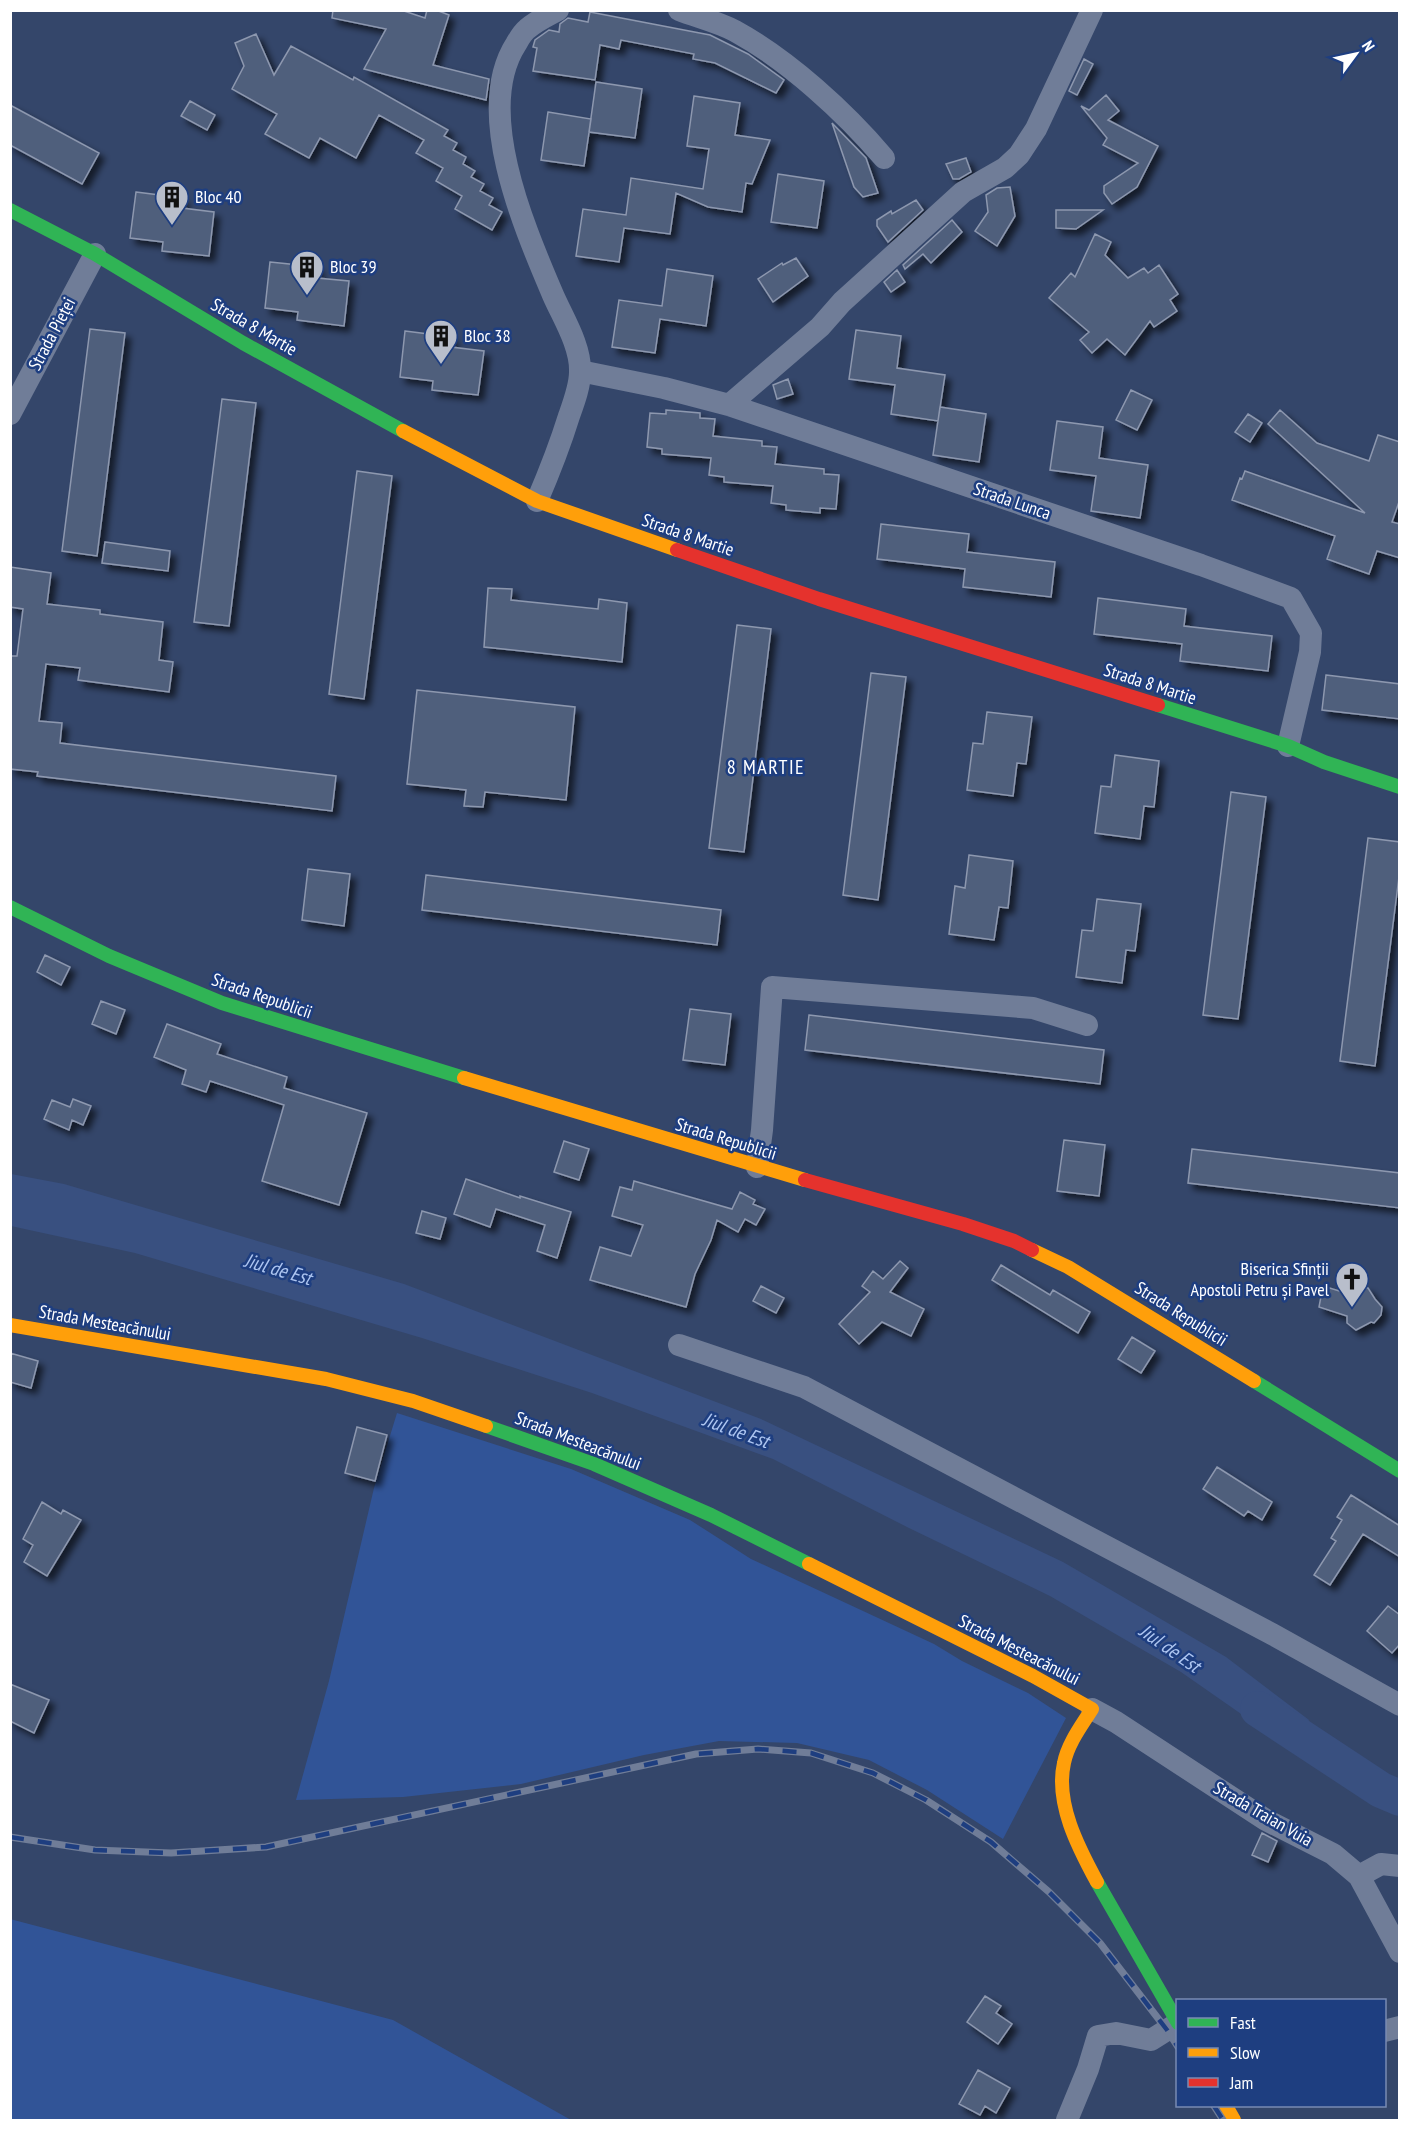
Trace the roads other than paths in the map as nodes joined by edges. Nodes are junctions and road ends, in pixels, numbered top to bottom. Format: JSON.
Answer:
{"nodes":[{"id":1,"x":558,"y":10,"type":"edge"},
{"id":2,"x":679,"y":10,"type":"edge"},
{"id":3,"x":1092,"y":10,"type":"edge"},
{"id":4,"x":884,"y":159,"type":"dead end"},
{"id":5,"x":10,"y":210,"type":"edge"},
{"id":6,"x":94,"y":254,"type":"junction"},
{"id":7,"x":580,"y":371,"type":"junction"},
{"id":8,"x":729,"y":405,"type":"junction"},
{"id":9,"x":10,"y":414,"type":"edge"},
{"id":10,"x":537,"y":501,"type":"junction"},
{"id":11,"x":1288,"y":747,"type":"junction"},
{"id":12,"x":1400,"y":787,"type":"edge"},
{"id":13,"x":10,"y":907,"type":"edge"},
{"id":14,"x":1086,"y":1025,"type":"dead end"},
{"id":15,"x":757,"y":1167,"type":"junction"},
{"id":16,"x":10,"y":1325,"type":"edge"},
{"id":17,"x":679,"y":1345,"type":"dead end"},
{"id":18,"x":1400,"y":1471,"type":"edge"},
{"id":19,"x":1400,"y":1705,"type":"edge"},
{"id":20,"x":1092,"y":1709,"type":"junction"},
{"id":21,"x":1400,"y":1866,"type":"edge"},
{"id":22,"x":1359,"y":1876,"type":"junction"},
{"id":23,"x":1400,"y":1952,"type":"edge"},
{"id":24,"x":1176,"y":2020,"type":"edge"},
{"id":25,"x":1176,"y":2024,"type":"edge"},
{"id":26,"x":1227,"y":2107,"type":"edge"},
{"id":27,"x":1067,"y":2121,"type":"edge"},
{"id":28,"x":1234,"y":2121,"type":"edge"}],
"edges":[{"from":1,"to":7,"type":"street"},
{"from":2,"to":4,"type":"street"},
{"from":3,"to":8,"type":"street"},
{"from":5,"to":6,"type":"street","name":"Strada 8 Martie"},
{"from":6,"to":9,"type":"street","name":"Strada Pieței"},
{"from":6,"to":10,"type":"street","name":"Strada 8 Martie"},
{"from":7,"to":8,"type":"street","name":"Strada Lunca"},
{"from":7,"to":10,"type":"street"},
{"from":8,"to":11,"type":"street","name":"Strada Lunca"},
{"from":10,"to":11,"type":"street","name":"Strada 8 Martie"},
{"from":11,"to":12,"type":"street","name":"Strada 8 Martie"},
{"from":13,"to":15,"type":"street","name":"Strada Republicii"},
{"from":14,"to":15,"type":"street"},
{"from":15,"to":18,"type":"street","name":"Strada Republicii"},
{"from":16,"to":20,"type":"street","name":"Strada Mesteacănului"},
{"from":17,"to":19,"type":"street"},
{"from":20,"to":22,"type":"street","name":"Strada Traian Vuia"},
{"from":20,"to":24,"type":"street"},
{"from":21,"to":22,"type":"street"},
{"from":22,"to":23,"type":"street","name":"Strada Traian Vuia"},
{"from":25,"to":27,"type":"street"},
{"from":26,"to":28,"type":"street"}]}
